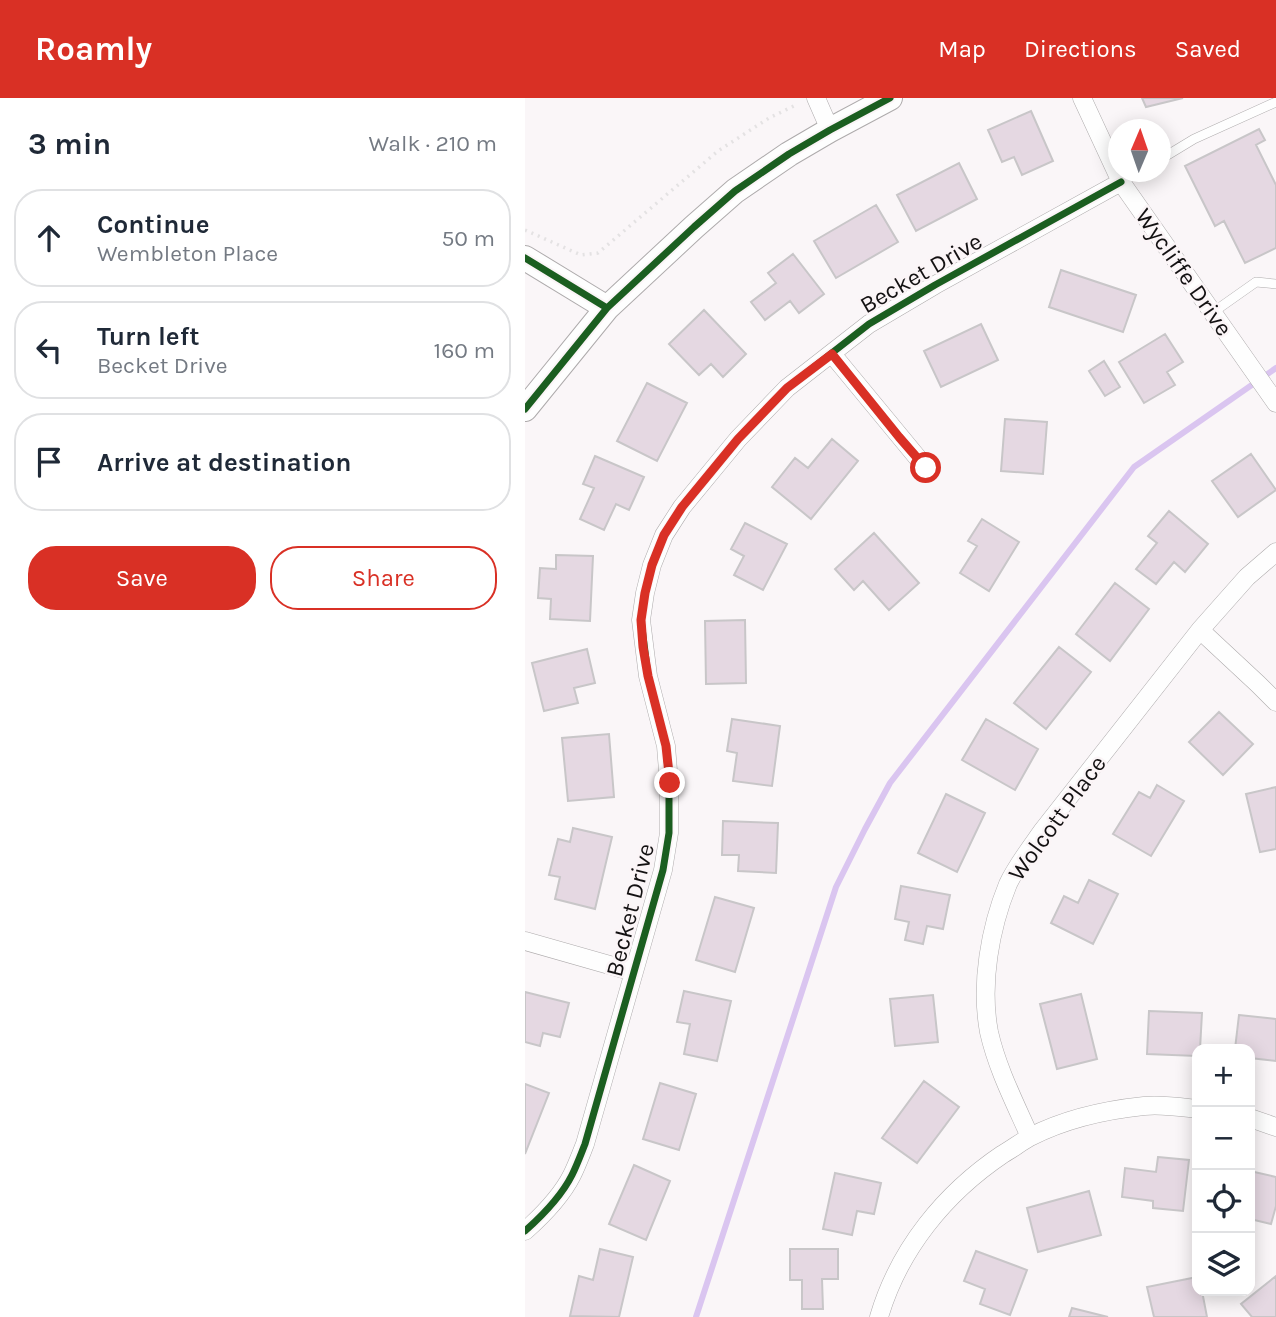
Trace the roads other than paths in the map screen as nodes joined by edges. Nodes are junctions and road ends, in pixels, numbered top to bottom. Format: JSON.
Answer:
{"nodes":[{"id":1,"x":890,"y":98,"type":"edge"},
{"id":2,"x":1081,"y":98,"type":"edge"},
{"id":3,"x":808,"y":100,"type":"edge"},
{"id":4,"x":1276,"y":102,"type":"edge"},
{"id":5,"x":830,"y":130,"type":"junction"},
{"id":6,"x":1171,"y":153,"type":"edge"},
{"id":7,"x":1108,"y":155,"type":"edge"},
{"id":8,"x":1121,"y":182,"type":"joint"},
{"id":9,"x":525,"y":258,"type":"edge"},
{"id":10,"x":1276,"y":284,"type":"edge"},
{"id":11,"x":607,"y":308,"type":"junction"},
{"id":12,"x":1212,"y":313,"type":"junction"},
{"id":13,"x":832,"y":354,"type":"junction"},
{"id":14,"x":1276,"y":403,"type":"edge"},
{"id":15,"x":525,"y":410,"type":"edge"},
{"id":16,"x":926,"y":468,"type":"dead end"},
{"id":17,"x":1276,"y":552,"type":"edge"},
{"id":18,"x":1200,"y":630,"type":"junction"},
{"id":19,"x":1276,"y":702,"type":"edge"},
{"id":20,"x":525,"y":942,"type":"edge"},
{"id":21,"x":634,"y":972,"type":"junction"},
{"id":22,"x":1192,"y":1108,"type":"edge"},
{"id":23,"x":1255,"y":1120,"type":"edge"},
{"id":24,"x":1276,"y":1127,"type":"edge"},
{"id":25,"x":1030,"y":1137,"type":"junction"},
{"id":26,"x":525,"y":1231,"type":"edge"},
{"id":27,"x":879,"y":1317,"type":"edge"}],
"edges":[{"from":1,"to":5,"type":"street"},
{"from":2,"to":7,"type":"street","name":"Wycliffe Drive"},
{"from":3,"to":5,"type":"street"},
{"from":4,"to":6,"type":"lane"},
{"from":5,"to":11,"type":"street"},
{"from":8,"to":12,"type":"street","name":"Wycliffe Drive"},
{"from":8,"to":13,"type":"street","name":"Becket Drive"},
{"from":9,"to":11,"type":"street"},
{"from":10,"to":12,"type":"lane"},
{"from":11,"to":15,"type":"street"},
{"from":12,"to":14,"type":"street","name":"Wycliffe Drive"},
{"from":13,"to":16,"type":"street"},
{"from":13,"to":21,"type":"street","name":"Becket Drive"},
{"from":17,"to":18,"type":"street","name":"Wolcott Place"},
{"from":18,"to":19,"type":"street"},
{"from":18,"to":25,"type":"street","name":"Wolcott Place"},
{"from":20,"to":21,"type":"street"},
{"from":21,"to":26,"type":"street","name":"Becket Drive"},
{"from":22,"to":25,"type":"street"},
{"from":23,"to":24,"type":"street"},
{"from":25,"to":27,"type":"street"}]}
